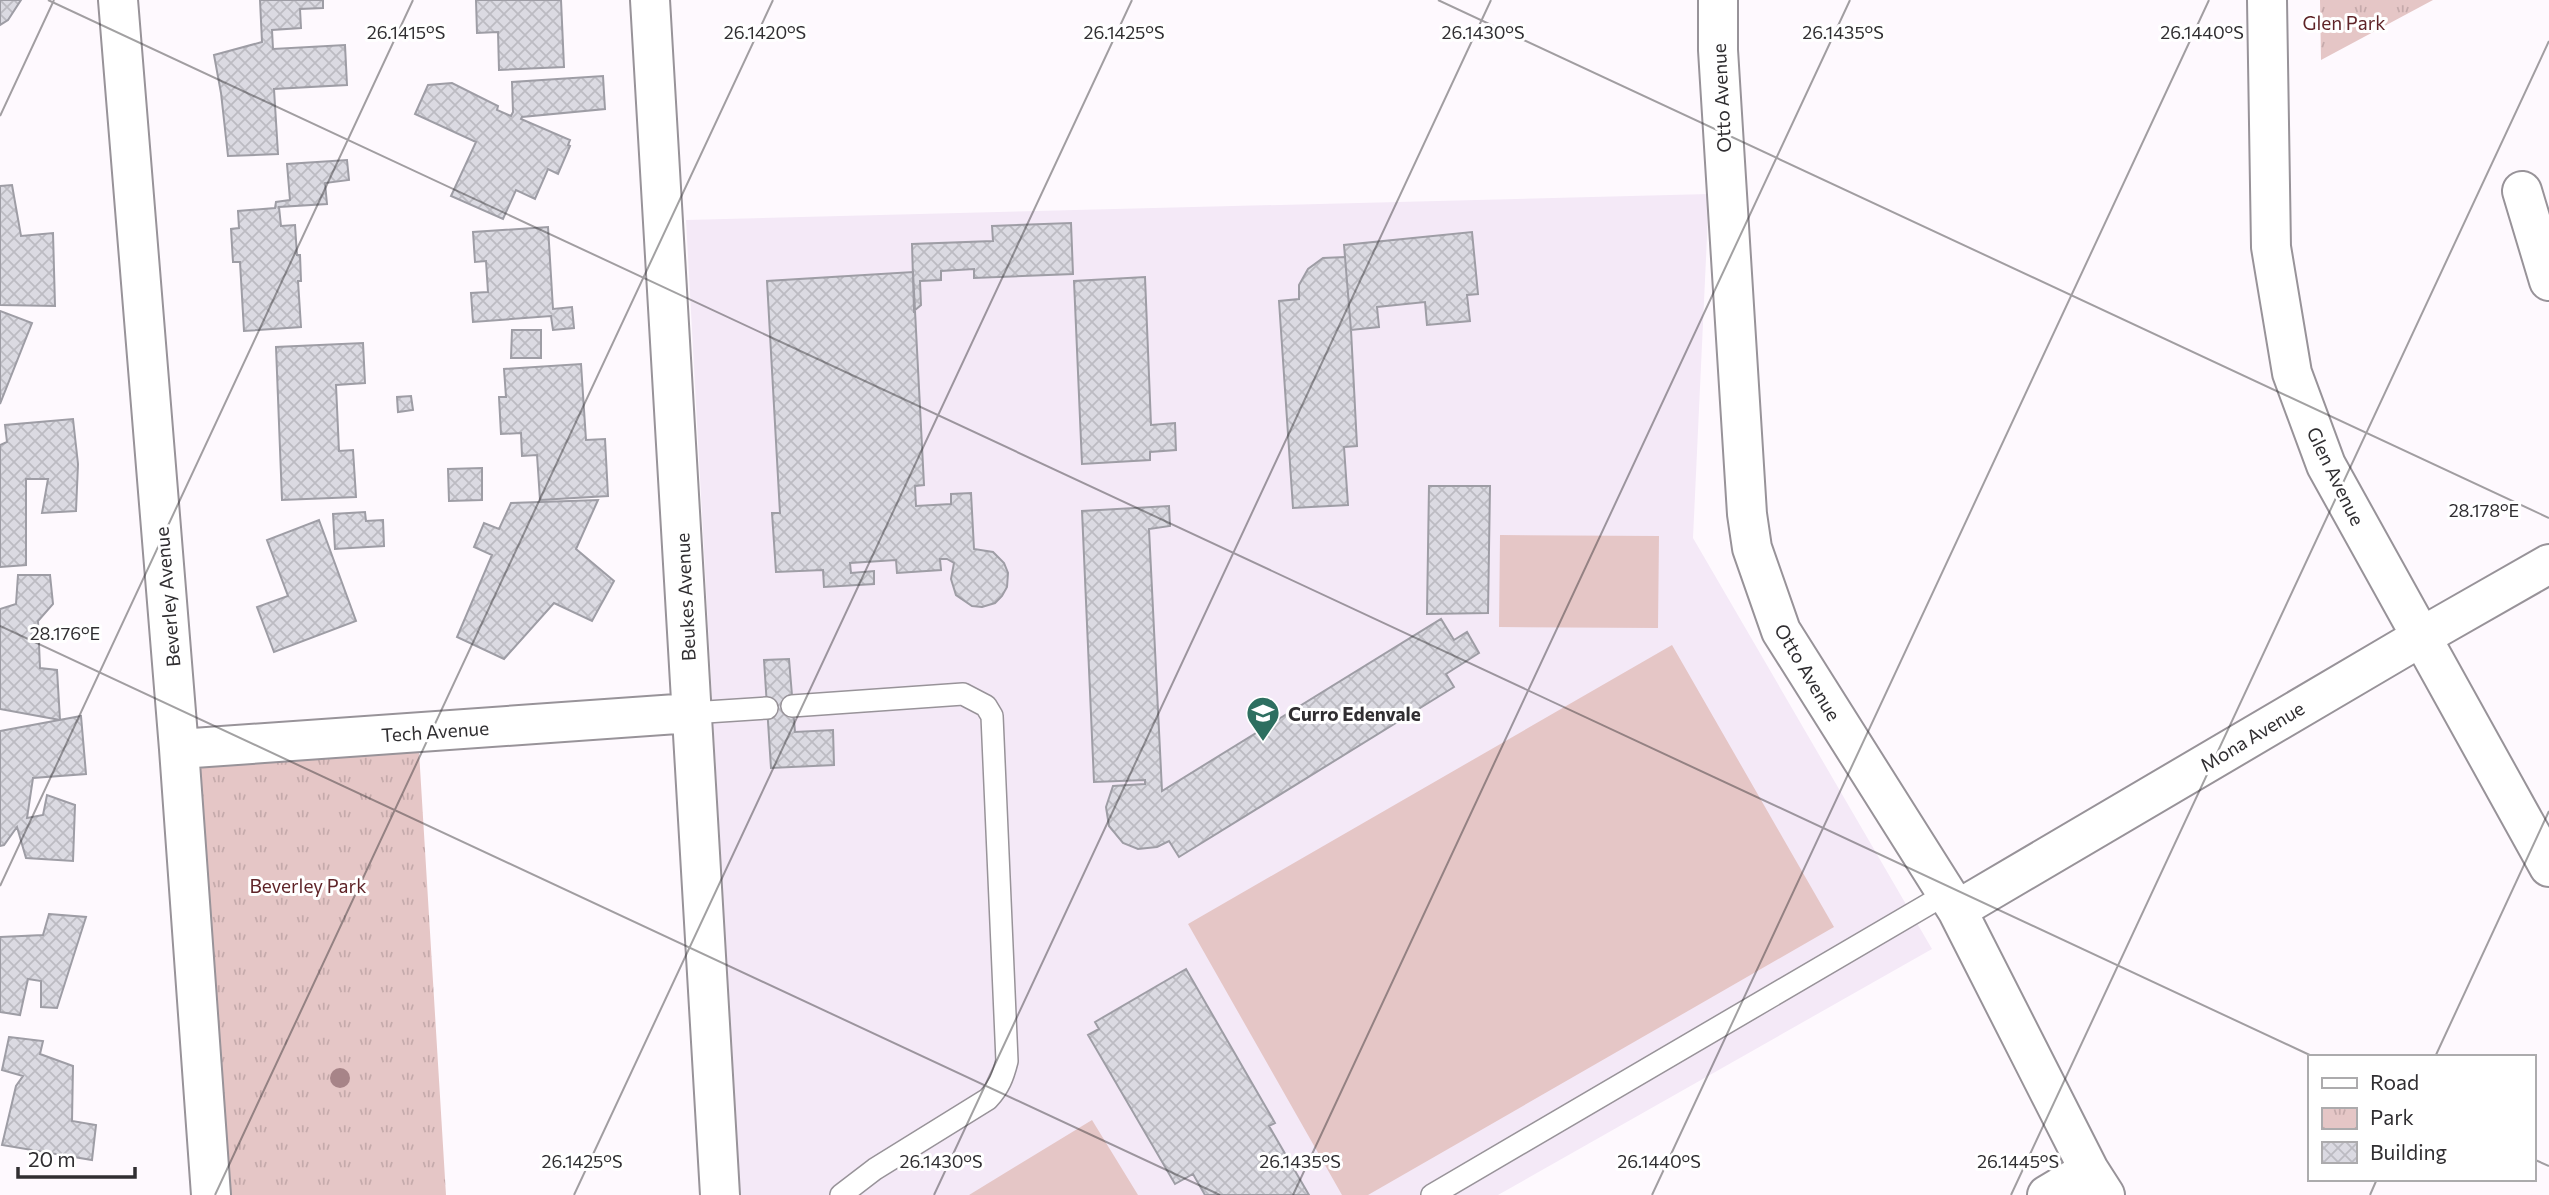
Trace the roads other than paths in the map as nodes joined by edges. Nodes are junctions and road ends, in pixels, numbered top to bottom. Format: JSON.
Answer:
{"nodes":[{"id":1,"x":118,"y":0,"type":"edge"},
{"id":2,"x":650,"y":0,"type":"edge"},
{"id":3,"x":1718,"y":0,"type":"edge"},
{"id":4,"x":2267,"y":0,"type":"edge"},
{"id":5,"x":2522,"y":191,"type":"dead end"},
{"id":6,"x":2549,"y":281,"type":"edge"},
{"id":7,"x":2549,"y":564,"type":"edge"},
{"id":8,"x":2421,"y":637,"type":"junction"},
{"id":9,"x":792,"y":706,"type":"dead end"},
{"id":10,"x":767,"y":708,"type":"dead end"},
{"id":11,"x":691,"y":713,"type":"junction"},
{"id":12,"x":179,"y":749,"type":"junction"},
{"id":13,"x":2549,"y":867,"type":"edge"},
{"id":14,"x":1952,"y":902,"type":"junction"},
{"id":15,"x":2097,"y":1183,"type":"edge"},
{"id":16,"x":211,"y":1195,"type":"edge"},
{"id":17,"x":720,"y":1195,"type":"edge"},
{"id":18,"x":841,"y":1195,"type":"edge"},
{"id":19,"x":1432,"y":1195,"type":"edge"},
{"id":20,"x":2047,"y":1195,"type":"edge"}],
"edges":[{"from":1,"to":12,"type":"street","name":"Beverley Avenue"},
{"from":2,"to":11,"type":"street","name":"Beukes Avenue"},
{"from":3,"to":14,"type":"street","name":"Otto Avenue"},
{"from":4,"to":8,"type":"street","name":"Glen Avenue"},
{"from":5,"to":6,"type":"street"},
{"from":7,"to":8,"type":"street","name":"Mona Avenue"},
{"from":8,"to":13,"type":"street","name":"Glen Avenue"},
{"from":8,"to":14,"type":"street","name":"Mona Avenue"},
{"from":9,"to":18,"type":"lane"},
{"from":10,"to":11,"type":"lane"},
{"from":11,"to":12,"type":"street","name":"Tech Avenue"},
{"from":11,"to":17,"type":"street","name":"Beukes Avenue"},
{"from":12,"to":16,"type":"street","name":"Beverley Avenue"},
{"from":14,"to":15,"type":"street","name":"Otto Avenue"},
{"from":14,"to":19,"type":"lane"},
{"from":15,"to":20,"type":"street"}]}
